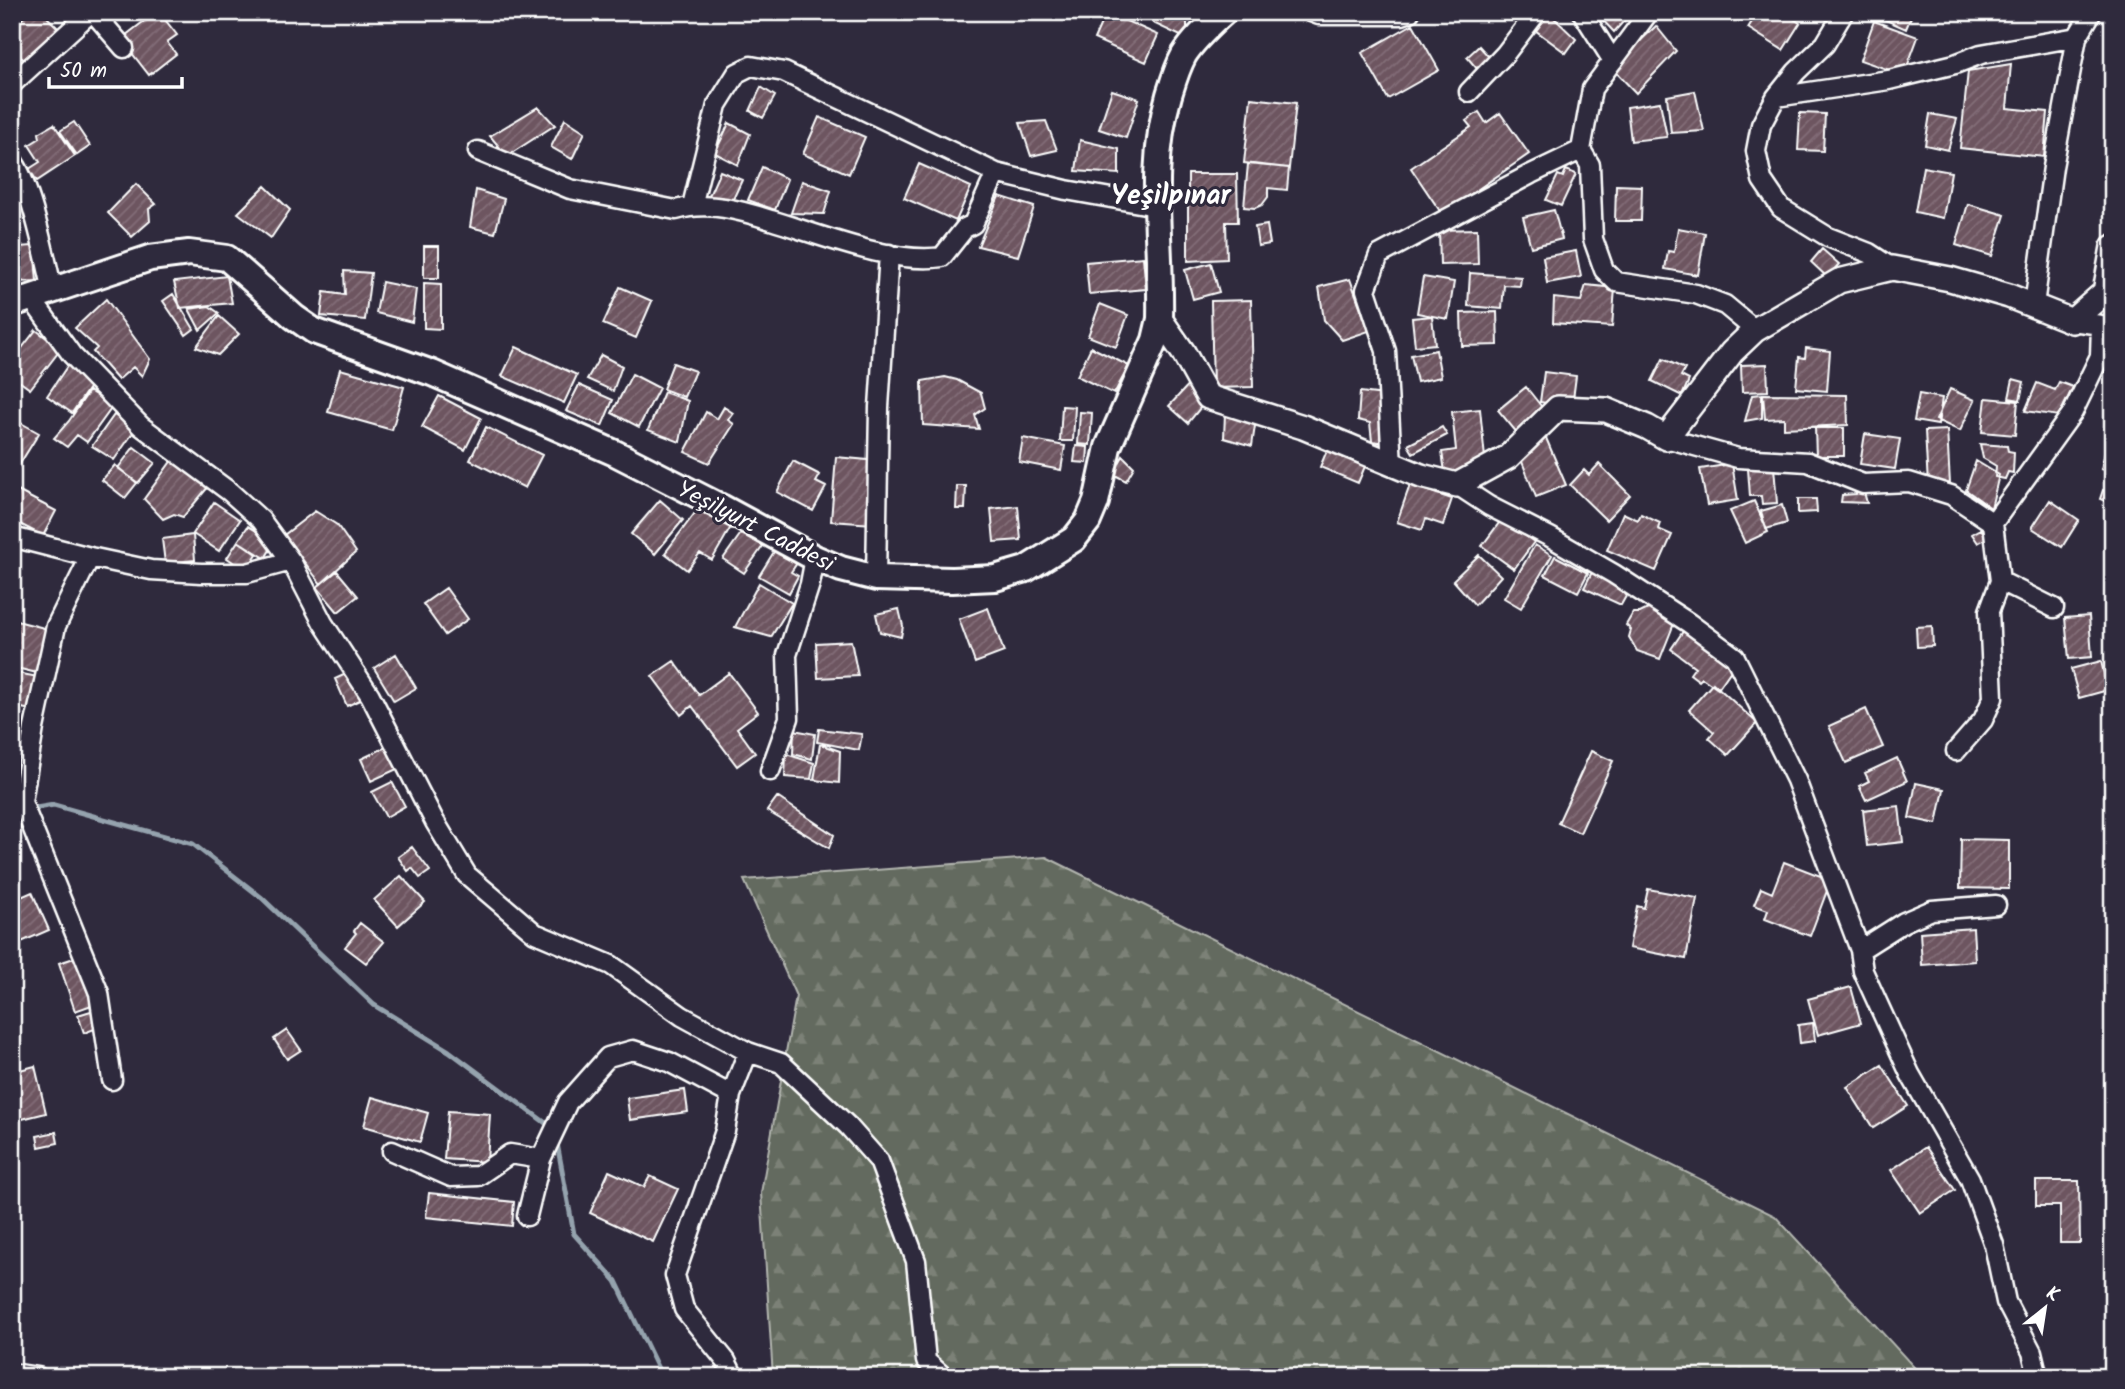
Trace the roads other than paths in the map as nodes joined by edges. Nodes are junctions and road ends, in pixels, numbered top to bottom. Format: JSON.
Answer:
{"nodes":[{"id":1,"x":92,"y":12,"type":"edge"},
{"id":2,"x":1224,"y":12,"type":"edge"},
{"id":3,"x":1311,"y":12,"type":"edge"},
{"id":4,"x":1410,"y":12,"type":"edge"},
{"id":5,"x":1537,"y":12,"type":"edge"},
{"id":6,"x":1582,"y":12,"type":"edge"},
{"id":7,"x":1649,"y":12,"type":"edge"},
{"id":8,"x":1843,"y":12,"type":"edge"},
{"id":9,"x":2092,"y":12,"type":"edge"},
{"id":10,"x":2077,"y":37,"type":"junction"},
{"id":11,"x":124,"y":48,"type":"dead end"},
{"id":12,"x":1613,"y":61,"type":"junction"},
{"id":13,"x":12,"y":84,"type":"edge"},
{"id":14,"x":1469,"y":92,"type":"dead end"},
{"id":15,"x":1776,"y":96,"type":"junction"},
{"id":16,"x":1581,"y":150,"type":"junction"},
{"id":17,"x":478,"y":151,"type":"dead end"},
{"id":18,"x":12,"y":160,"type":"edge"},
{"id":19,"x":996,"y":173,"type":"junction"},
{"id":20,"x":692,"y":206,"type":"junction"},
{"id":21,"x":1156,"y":206,"type":"junction"},
{"id":22,"x":2113,"y":247,"type":"edge"},
{"id":23,"x":889,"y":254,"type":"junction"},
{"id":24,"x":1892,"y":268,"type":"junction"},
{"id":25,"x":2109,"y":295,"type":"edge"},
{"id":26,"x":32,"y":298,"type":"edge"},
{"id":27,"x":2034,"y":305,"type":"junction"},
{"id":28,"x":1160,"y":319,"type":"junction"},
{"id":29,"x":2072,"y":321,"type":"junction"},
{"id":30,"x":1755,"y":330,"type":"junction"},
{"id":31,"x":1666,"y":438,"type":"junction"},
{"id":32,"x":1392,"y":466,"type":"junction"},
{"id":33,"x":1457,"y":485,"type":"junction"},
{"id":34,"x":1993,"y":523,"type":"junction"},
{"id":35,"x":12,"y":537,"type":"edge"},
{"id":36,"x":90,"y":557,"type":"junction"},
{"id":37,"x":815,"y":558,"type":"junction"},
{"id":38,"x":291,"y":561,"type":"junction"},
{"id":39,"x":876,"y":578,"type":"junction"},
{"id":40,"x":2000,"y":580,"type":"junction"},
{"id":41,"x":2054,"y":608,"type":"dead end"},
{"id":42,"x":1956,"y":751,"type":"dead end"},
{"id":43,"x":770,"y":771,"type":"dead end"},
{"id":44,"x":21,"y":806,"type":"edge"},
{"id":45,"x":1996,"y":905,"type":"dead end"},
{"id":46,"x":1860,"y":950,"type":"junction"},
{"id":47,"x":748,"y":1052,"type":"junction"},
{"id":48,"x":112,"y":1080,"type":"dead end"},
{"id":49,"x":732,"y":1096,"type":"junction"},
{"id":50,"x":392,"y":1151,"type":"dead end"},
{"id":51,"x":541,"y":1159,"type":"junction"},
{"id":52,"x":527,"y":1216,"type":"dead end"},
{"id":53,"x":12,"y":1374,"type":"edge"},
{"id":54,"x":38,"y":1377,"type":"edge"},
{"id":55,"x":734,"y":1377,"type":"edge"},
{"id":56,"x":944,"y":1377,"type":"edge"},
{"id":57,"x":2038,"y":1377,"type":"edge"}],
"edges":[{"from":1,"to":11,"type":"street"},
{"from":1,"to":13,"type":"street"},
{"from":2,"to":21,"type":"main road","name":"Yeşilyurt Caddesi"},
{"from":3,"to":4,"type":"street"},
{"from":5,"to":14,"type":"street"},
{"from":6,"to":12,"type":"street"},
{"from":7,"to":12,"type":"street"},
{"from":8,"to":15,"type":"street"},
{"from":9,"to":10,"type":"street"},
{"from":10,"to":15,"type":"street"},
{"from":10,"to":27,"type":"street"},
{"from":12,"to":16,"type":"street"},
{"from":15,"to":24,"type":"street"},
{"from":16,"to":30,"type":"street"},
{"from":16,"to":32,"type":"street"},
{"from":17,"to":20,"type":"street"},
{"from":18,"to":26,"type":"street"},
{"from":19,"to":20,"type":"street"},
{"from":19,"to":21,"type":"street"},
{"from":19,"to":23,"type":"street"},
{"from":20,"to":23,"type":"street"},
{"from":21,"to":28,"type":"main road","name":"Yeşilyurt Caddesi"},
{"from":22,"to":25,"type":"street"},
{"from":23,"to":39,"type":"street"},
{"from":24,"to":27,"type":"street"},
{"from":24,"to":30,"type":"street"},
{"from":25,"to":29,"type":"street"},
{"from":26,"to":37,"type":"main road","name":"Yeşilyurt Caddesi"},
{"from":26,"to":38,"type":"street"},
{"from":27,"to":29,"type":"street"},
{"from":28,"to":32,"type":"street"},
{"from":28,"to":39,"type":"main road","name":"Yeşilyurt Caddesi"},
{"from":29,"to":34,"type":"street"},
{"from":30,"to":31,"type":"street"},
{"from":31,"to":33,"type":"street"},
{"from":31,"to":34,"type":"street"},
{"from":32,"to":33,"type":"street"},
{"from":33,"to":46,"type":"street"},
{"from":34,"to":40,"type":"street"},
{"from":35,"to":36,"type":"street"},
{"from":36,"to":38,"type":"street"},
{"from":36,"to":44,"type":"street"},
{"from":37,"to":39,"type":"main road","name":"Yeşilyurt Caddesi"},
{"from":37,"to":43,"type":"street"},
{"from":38,"to":47,"type":"street"},
{"from":40,"to":41,"type":"street"},
{"from":40,"to":42,"type":"street"},
{"from":44,"to":48,"type":"street"},
{"from":45,"to":46,"type":"street"},
{"from":46,"to":57,"type":"street"},
{"from":47,"to":49,"type":"street"},
{"from":47,"to":56,"type":"street"},
{"from":49,"to":51,"type":"street"},
{"from":49,"to":55,"type":"street"},
{"from":50,"to":51,"type":"street"},
{"from":51,"to":52,"type":"street"},
{"from":53,"to":54,"type":"street"}]}
